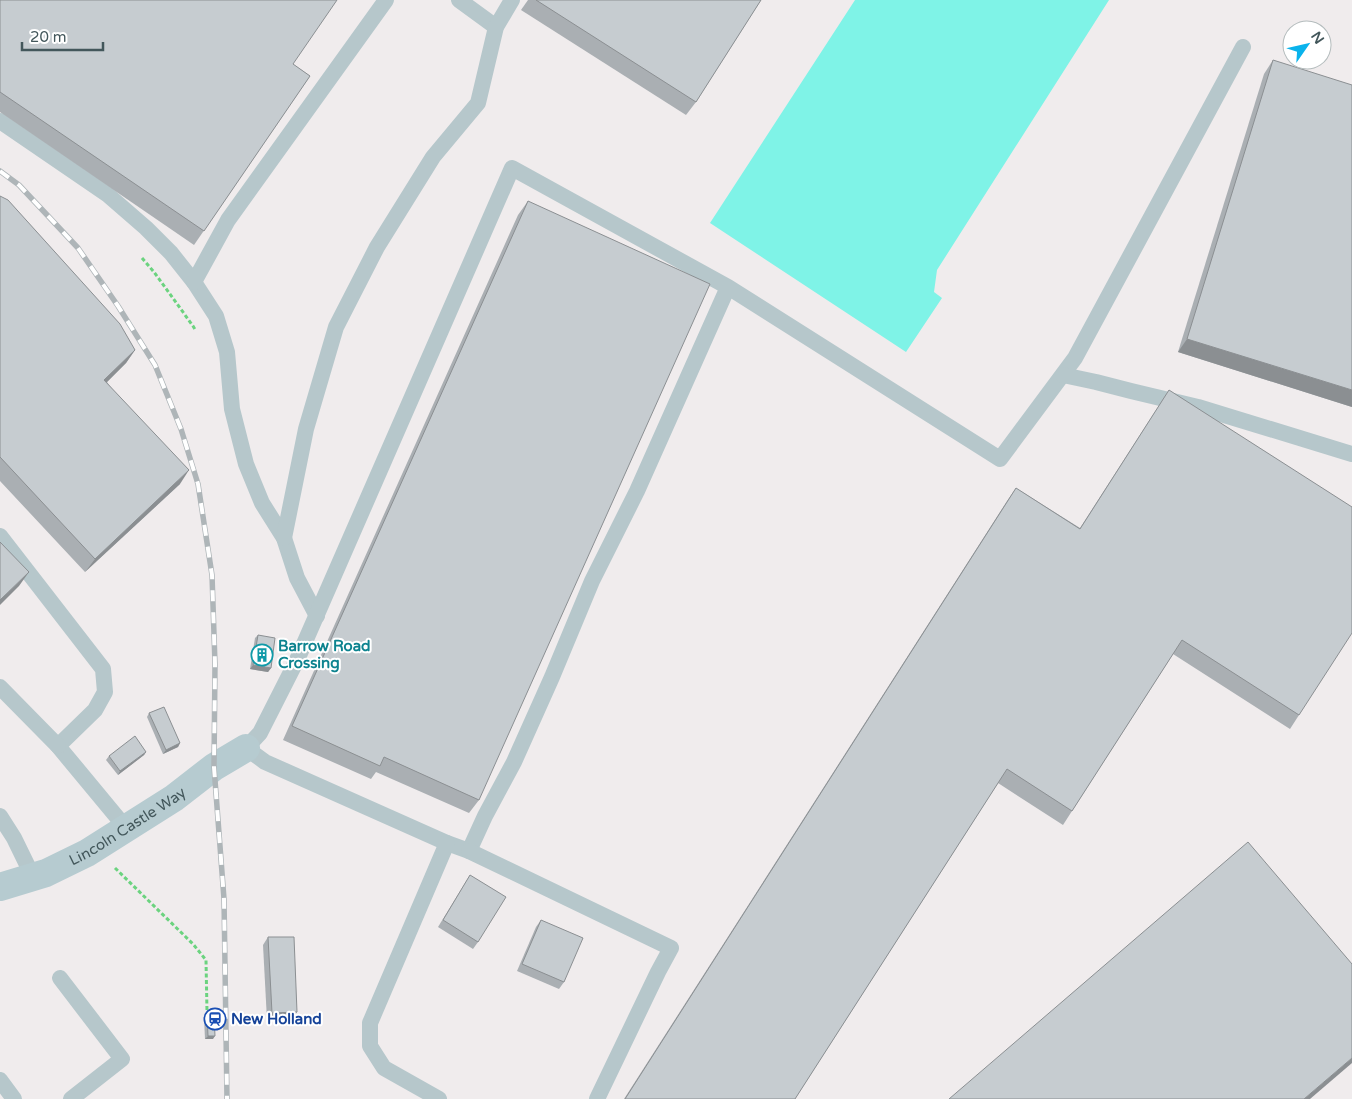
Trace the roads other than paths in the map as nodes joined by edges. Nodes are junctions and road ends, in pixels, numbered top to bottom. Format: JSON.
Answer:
{"nodes":[{"id":1,"x":386,"y":0,"type":"edge"},
{"id":2,"x":459,"y":0,"type":"edge"},
{"id":3,"x":512,"y":0,"type":"edge"},
{"id":4,"x":496,"y":27,"type":"junction"},
{"id":5,"x":1243,"y":47,"type":"dead end"},
{"id":6,"x":0,"y":121,"type":"edge"},
{"id":7,"x":194,"y":282,"type":"junction"},
{"id":8,"x":728,"y":288,"type":"junction"},
{"id":9,"x":1063,"y":375,"type":"junction"},
{"id":10,"x":1352,"y":454,"type":"edge"},
{"id":11,"x":0,"y":536,"type":"edge"},
{"id":12,"x":284,"y":538,"type":"junction"},
{"id":13,"x":317,"y":616,"type":"junction"},
{"id":14,"x":0,"y":686,"type":"edge"},
{"id":15,"x":58,"y":746,"type":"junction"},
{"id":16,"x":246,"y":748,"type":"junction"},
{"id":17,"x":0,"y":816,"type":"edge"},
{"id":18,"x":126,"y":828,"type":"junction"},
{"id":19,"x":446,"y":843,"type":"junction"},
{"id":20,"x":469,"y":851,"type":"junction"},
{"id":21,"x":32,"y":877,"type":"junction"},
{"id":22,"x":0,"y":887,"type":"edge"},
{"id":23,"x":60,"y":978,"type":"dead end"},
{"id":24,"x":0,"y":1080,"type":"edge"},
{"id":25,"x":14,"y":1099,"type":"edge"},
{"id":26,"x":71,"y":1099,"type":"edge"},
{"id":27,"x":439,"y":1099,"type":"edge"},
{"id":28,"x":597,"y":1099,"type":"edge"}],
"edges":[{"from":1,"to":7,"type":"lane"},
{"from":2,"to":4,"type":"lane"},
{"from":3,"to":4,"type":"lane"},
{"from":4,"to":12,"type":"lane"},
{"from":5,"to":9,"type":"lane"},
{"from":6,"to":7,"type":"lane"},
{"from":7,"to":12,"type":"lane"},
{"from":8,"to":9,"type":"lane"},
{"from":8,"to":13,"type":"lane"},
{"from":8,"to":20,"type":"lane"},
{"from":9,"to":10,"type":"lane"},
{"from":11,"to":15,"type":"lane"},
{"from":12,"to":13,"type":"lane"},
{"from":13,"to":16,"type":"lane"},
{"from":14,"to":15,"type":"lane"},
{"from":15,"to":18,"type":"lane"},
{"from":16,"to":18,"type":"main road","name":"Lincoln Castle Way"},
{"from":16,"to":19,"type":"lane"},
{"from":17,"to":21,"type":"lane"},
{"from":18,"to":21,"type":"main road","name":"Lincoln Castle Way"},
{"from":19,"to":20,"type":"lane"},
{"from":19,"to":27,"type":"lane"},
{"from":20,"to":28,"type":"lane"},
{"from":21,"to":22,"type":"main road","name":"Lincoln Castle Way"},
{"from":23,"to":26,"type":"lane"},
{"from":24,"to":25,"type":"lane"}]}
